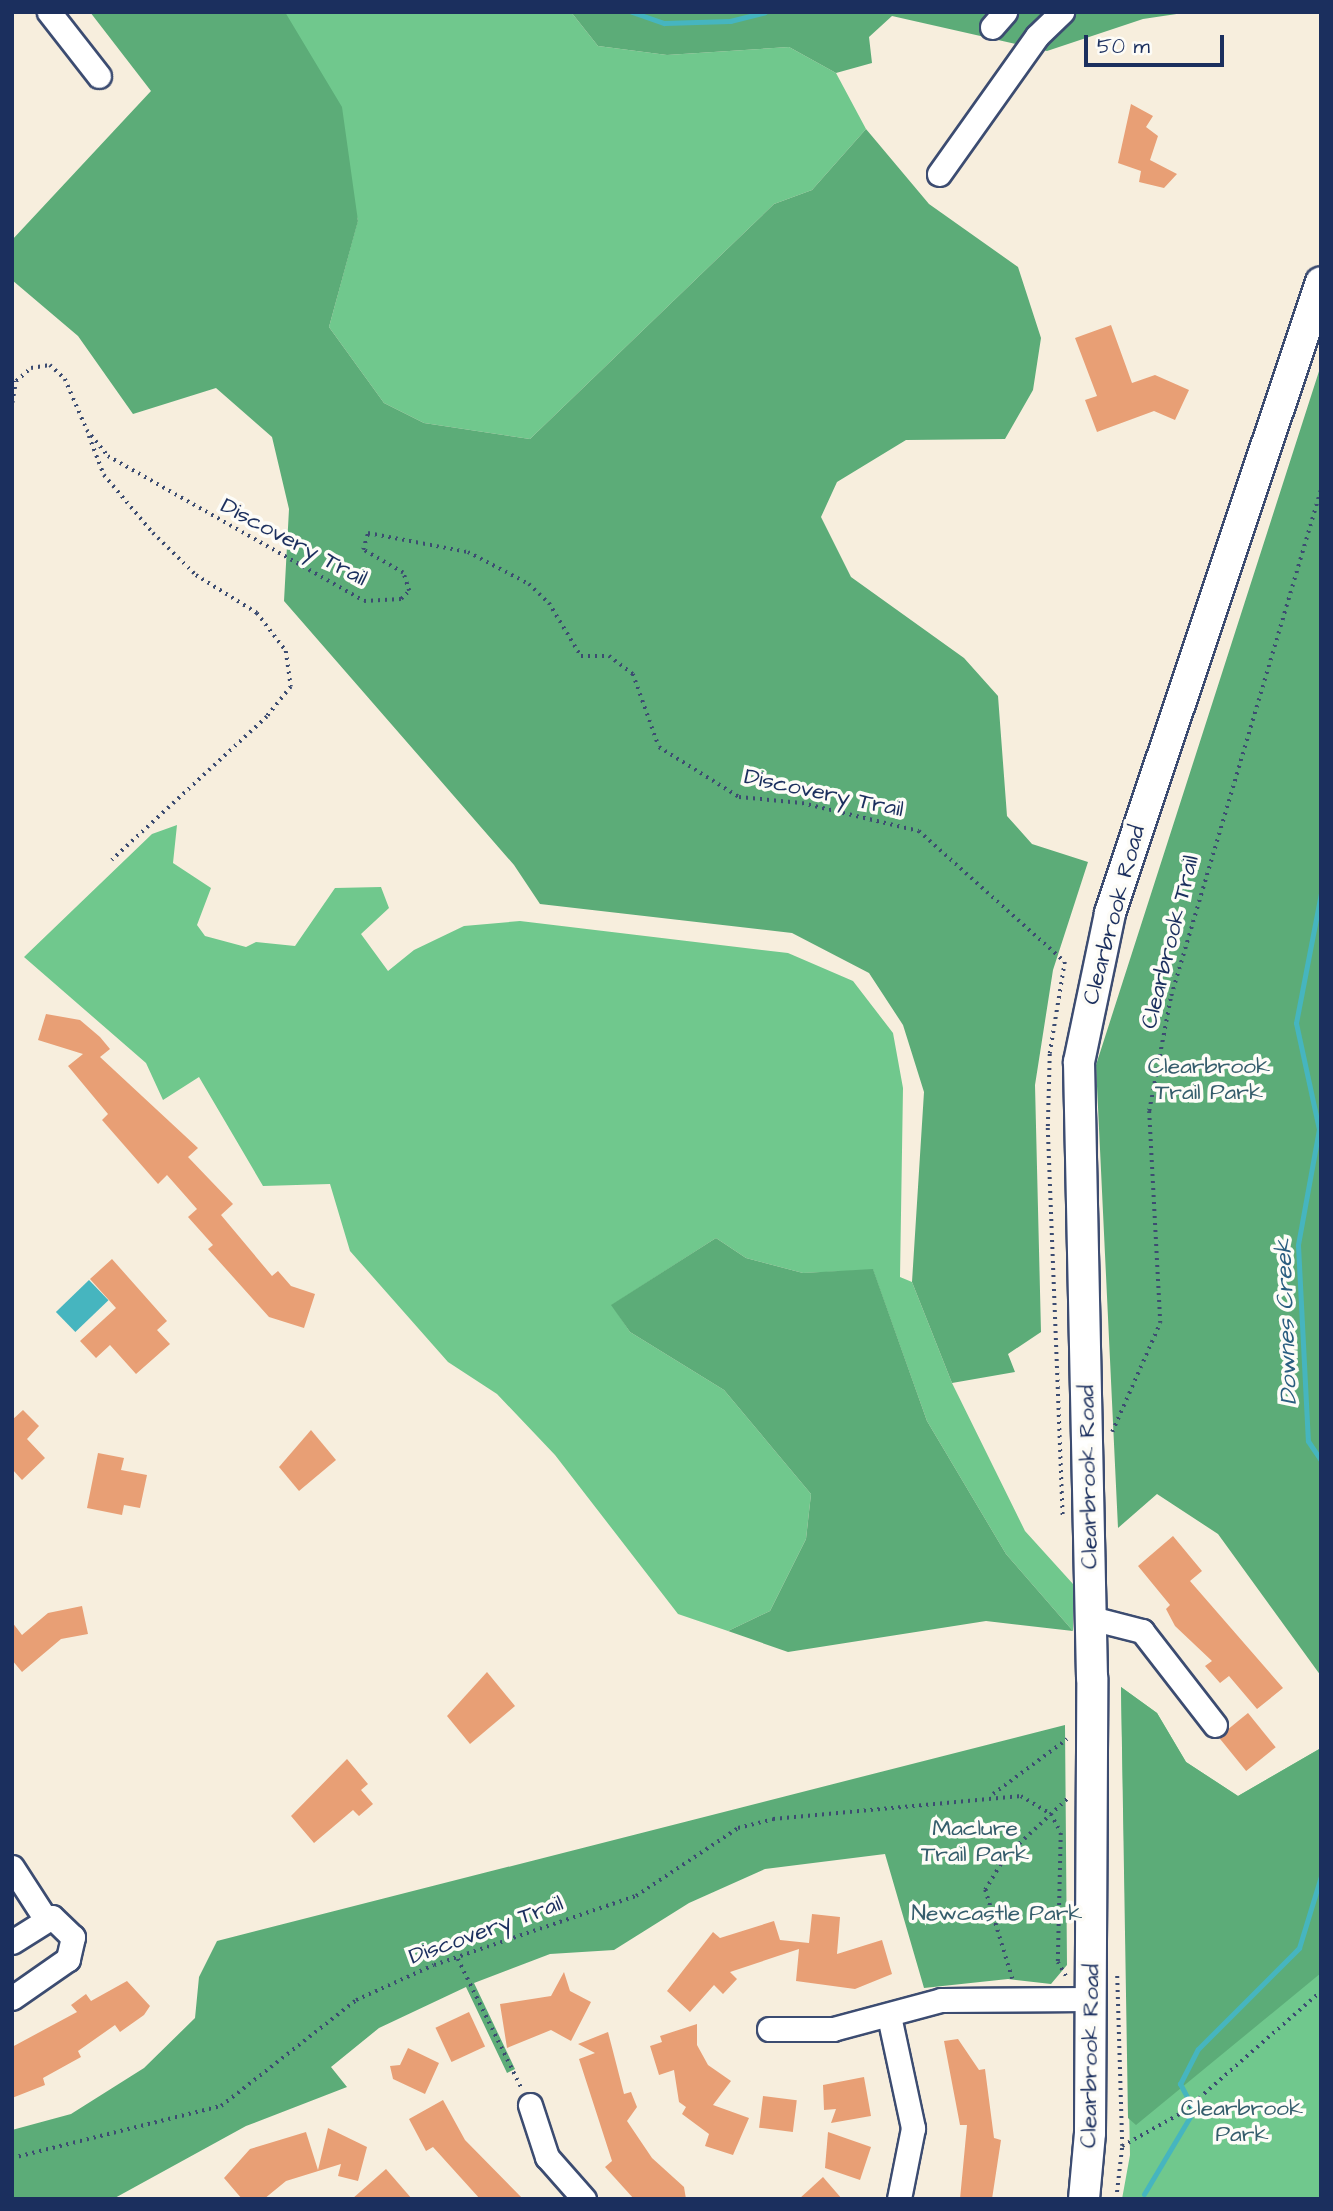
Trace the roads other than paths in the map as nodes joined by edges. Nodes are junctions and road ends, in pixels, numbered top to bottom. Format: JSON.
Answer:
{"nodes":[{"id":1,"x":49,"y":12,"type":"edge"},
{"id":2,"x":1062,"y":12,"type":"edge"},
{"id":3,"x":99,"y":76,"type":"dead end"},
{"id":4,"x":939,"y":174,"type":"dead end"},
{"id":5,"x":1321,"y":282,"type":"edge"},
{"id":6,"x":1091,"y":1618,"type":"junction"},
{"id":7,"x":1215,"y":1725,"type":"dead end"},
{"id":8,"x":12,"y":1867,"type":"edge"},
{"id":9,"x":45,"y":1918,"type":"junction"},
{"id":10,"x":12,"y":1942,"type":"edge"},
{"id":11,"x":12,"y":1998,"type":"edge"},
{"id":12,"x":1090,"y":1999,"type":"junction"},
{"id":13,"x":889,"y":2016,"type":"junction"},
{"id":14,"x":769,"y":2029,"type":"dead end"},
{"id":15,"x":530,"y":2105,"type":"road end"},
{"id":16,"x":584,"y":2199,"type":"edge"},
{"id":17,"x":899,"y":2199,"type":"edge"},
{"id":18,"x":1084,"y":2199,"type":"edge"}],
"edges":[{"from":1,"to":3,"type":"street"},
{"from":2,"to":4,"type":"street"},
{"from":5,"to":6,"type":"main road","name":"Clearbrook Road"},
{"from":6,"to":7,"type":"street"},
{"from":6,"to":12,"type":"main road","name":"Clearbrook Road"},
{"from":8,"to":9,"type":"street"},
{"from":9,"to":10,"type":"street"},
{"from":9,"to":11,"type":"street"},
{"from":12,"to":13,"type":"street"},
{"from":12,"to":18,"type":"main road","name":"Clearbrook Road"},
{"from":13,"to":14,"type":"street"},
{"from":13,"to":17,"type":"street"},
{"from":15,"to":16,"type":"street"}]}
